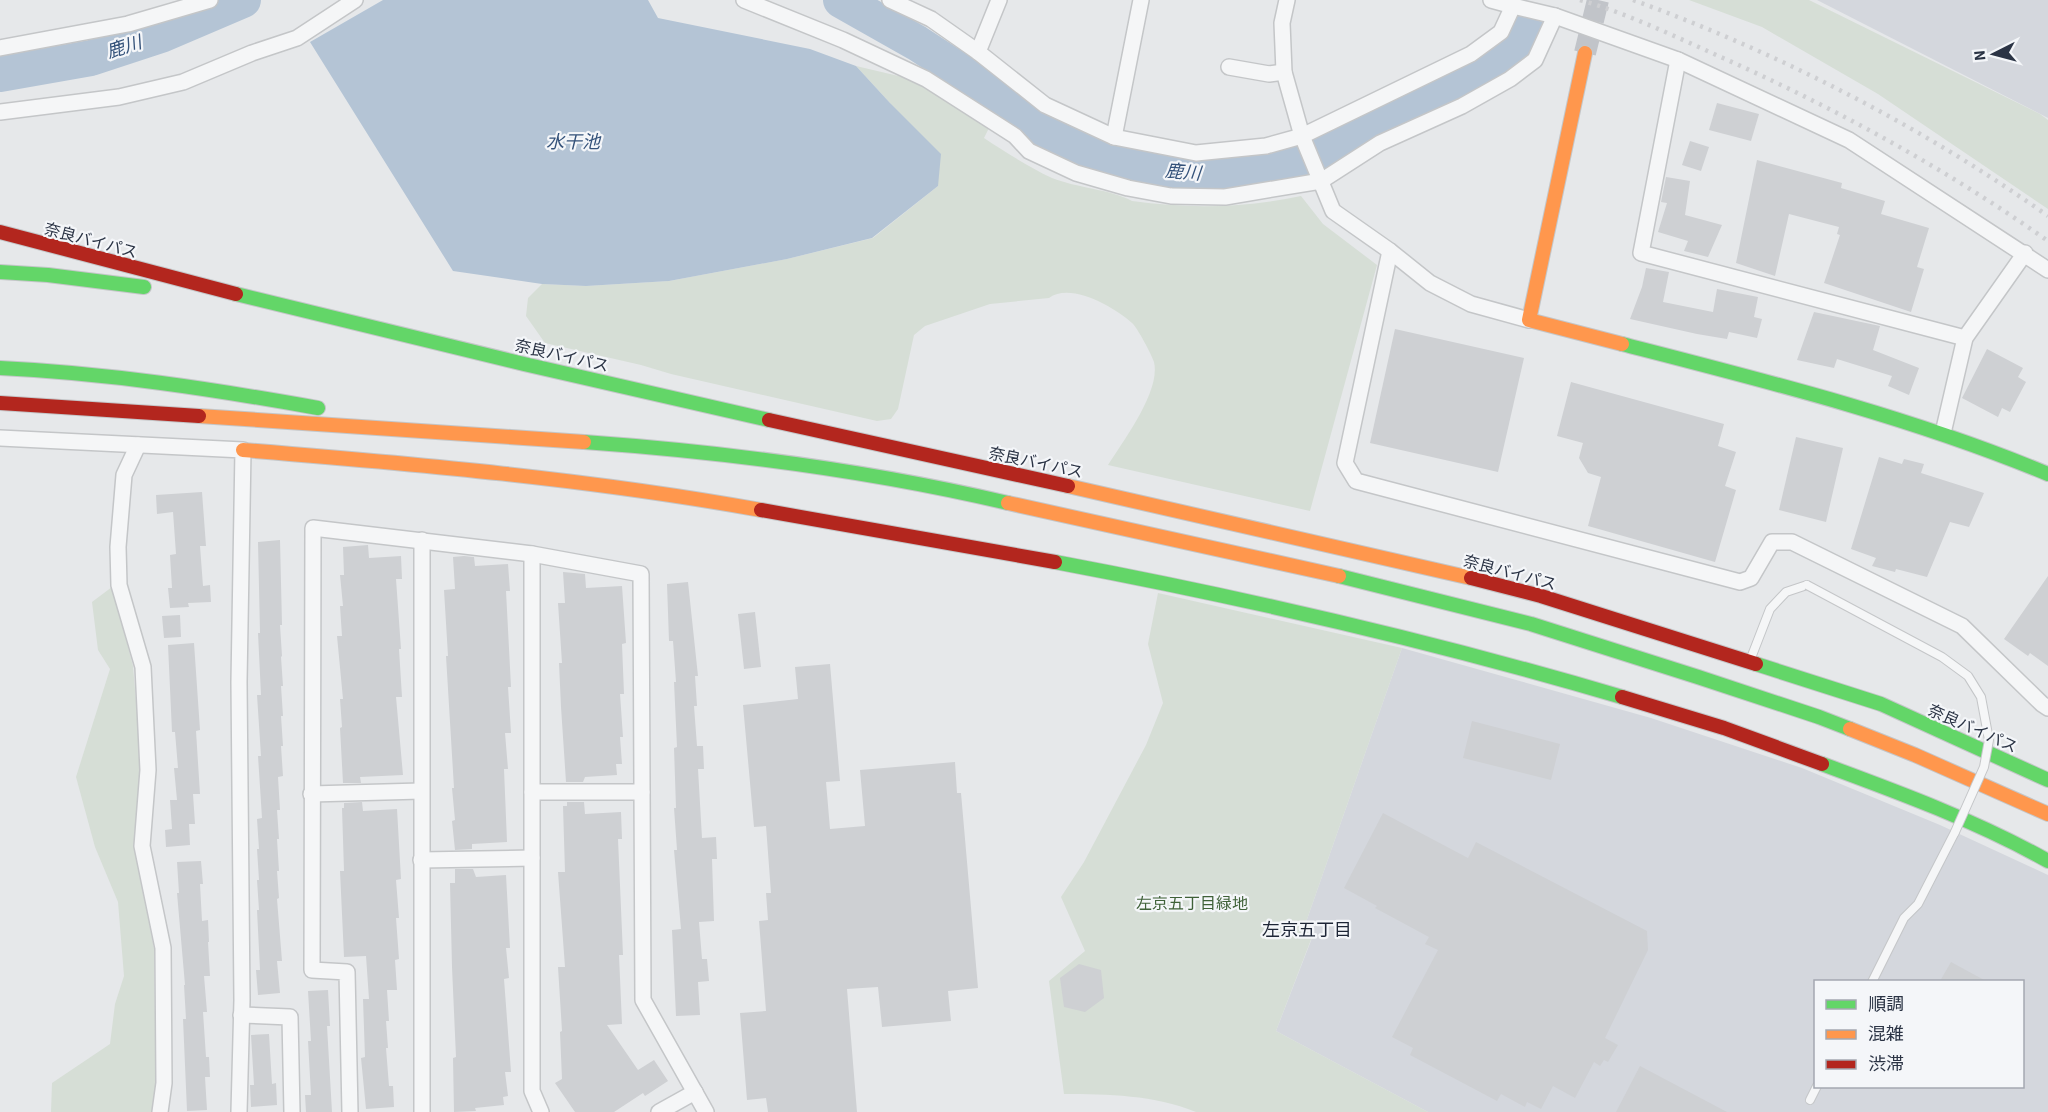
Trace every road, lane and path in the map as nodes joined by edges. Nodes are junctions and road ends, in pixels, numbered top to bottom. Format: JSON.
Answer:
{"nodes":[{"id":1,"x":210,"y":0,"type":"edge"},
{"id":2,"x":355,"y":0,"type":"edge"},
{"id":3,"x":744,"y":0,"type":"edge"},
{"id":4,"x":890,"y":0,"type":"edge"},
{"id":5,"x":999,"y":0,"type":"edge"},
{"id":6,"x":1141,"y":0,"type":"edge"},
{"id":7,"x":1287,"y":0,"type":"edge"},
{"id":8,"x":1491,"y":0,"type":"edge"},
{"id":9,"x":1513,"y":6,"type":"junction"},
{"id":10,"x":1555,"y":16,"type":"junction"},
{"id":11,"x":0,"y":48,"type":"edge"},
{"id":12,"x":978,"y":52,"type":"junction"},
{"id":13,"x":1585,"y":52,"type":"tunnel mouth"},
{"id":14,"x":1678,"y":60,"type":"junction"},
{"id":15,"x":1229,"y":68,"type":"dead end"},
{"id":16,"x":1284,"y":72,"type":"junction"},
{"id":17,"x":0,"y":112,"type":"edge"},
{"id":18,"x":1114,"y":137,"type":"junction"},
{"id":19,"x":1304,"y":141,"type":"junction"},
{"id":20,"x":1318,"y":175,"type":"junction"},
{"id":21,"x":0,"y":232,"type":"edge"},
{"id":22,"x":1390,"y":251,"type":"junction"},
{"id":23,"x":2025,"y":253,"type":"junction"},
{"id":24,"x":2048,"y":270,"type":"edge"},
{"id":25,"x":0,"y":272,"type":"edge"},
{"id":26,"x":1529,"y":320,"type":"junction"},
{"id":27,"x":363,"y":326,"type":"junction"},
{"id":28,"x":1965,"y":338,"type":"junction"},
{"id":29,"x":0,"y":368,"type":"edge"},
{"id":30,"x":0,"y":402,"type":"edge"},
{"id":31,"x":1943,"y":433,"type":"junction"},
{"id":32,"x":483,"y":436,"type":"junction"},
{"id":33,"x":0,"y":438,"type":"edge"},
{"id":34,"x":138,"y":445,"type":"junction"},
{"id":35,"x":243,"y":450,"type":"junction"},
{"id":36,"x":2048,"y":474,"type":"edge"},
{"id":37,"x":422,"y":540,"type":"junction"},
{"id":38,"x":532,"y":554,"type":"junction"},
{"id":39,"x":1750,"y":662,"type":"junction"},
{"id":40,"x":2048,"y":708,"type":"edge"},
{"id":41,"x":2048,"y":780,"type":"edge"},
{"id":42,"x":421,"y":791,"type":"junction"},
{"id":43,"x":532,"y":792,"type":"junction"},
{"id":44,"x":642,"y":792,"type":"junction"},
{"id":45,"x":312,"y":794,"type":"junction"},
{"id":46,"x":2048,"y":814,"type":"edge"},
{"id":47,"x":532,"y":858,"type":"junction"},
{"id":48,"x":421,"y":860,"type":"junction"},
{"id":49,"x":2048,"y":861,"type":"edge"},
{"id":50,"x":1873,"y":980,"type":"edge"},
{"id":51,"x":241,"y":1015,"type":"junction"},
{"id":52,"x":1816,"y":1088,"type":"edge"},
{"id":53,"x":695,"y":1092,"type":"junction"},
{"id":54,"x":1810,"y":1100,"type":"dead end"},
{"id":55,"x":160,"y":1112,"type":"edge"},
{"id":56,"x":239,"y":1112,"type":"edge"},
{"id":57,"x":292,"y":1112,"type":"edge"},
{"id":58,"x":350,"y":1112,"type":"edge"},
{"id":59,"x":422,"y":1112,"type":"edge"},
{"id":60,"x":541,"y":1112,"type":"edge"},
{"id":61,"x":659,"y":1112,"type":"edge"},
{"id":62,"x":706,"y":1112,"type":"edge"}],
"edges":[{"from":1,"to":11,"type":"street"},
{"from":2,"to":17,"type":"street"},
{"from":3,"to":20,"type":"street"},
{"from":4,"to":12,"type":"street"},
{"from":5,"to":12,"type":"street"},
{"from":6,"to":18,"type":"street"},
{"from":7,"to":16,"type":"street"},
{"from":8,"to":9,"type":"street"},
{"from":9,"to":10,"type":"street"},
{"from":9,"to":19,"type":"street"},
{"from":10,"to":14,"type":"street"},
{"from":10,"to":20,"type":"street"},
{"from":12,"to":18,"type":"street"},
{"from":13,"to":26,"type":"main road"},
{"from":14,"to":23,"type":"street"},
{"from":14,"to":28,"type":"street"},
{"from":15,"to":16,"type":"street"},
{"from":16,"to":19,"type":"street"},
{"from":18,"to":19,"type":"street"},
{"from":19,"to":20,"type":"street"},
{"from":20,"to":22,"type":"street"},
{"from":21,"to":27,"type":"main road","name":"奈良バイパス"},
{"from":22,"to":26,"type":"street"},
{"from":22,"to":40,"type":"street"},
{"from":23,"to":24,"type":"street"},
{"from":23,"to":28,"type":"street"},
{"from":25,"to":27,"type":"main road"},
{"from":26,"to":31,"type":"main road"},
{"from":27,"to":39,"type":"main road","name":"奈良バイパス"},
{"from":28,"to":31,"type":"street"},
{"from":29,"to":32,"type":"main road"},
{"from":30,"to":32,"type":"main road"},
{"from":31,"to":36,"type":"main road"},
{"from":32,"to":46,"type":"main road"},
{"from":33,"to":34,"type":"street"},
{"from":34,"to":35,"type":"street"},
{"from":34,"to":55,"type":"street"},
{"from":35,"to":49,"type":"main road"},
{"from":35,"to":51,"type":"street"},
{"from":37,"to":38,"type":"street"},
{"from":37,"to":42,"type":"street"},
{"from":37,"to":45,"type":"street"},
{"from":38,"to":43,"type":"street"},
{"from":38,"to":44,"type":"street"},
{"from":39,"to":41,"type":"main road","name":"奈良バイパス"},
{"from":39,"to":50,"type":"lane","bridge":true},
{"from":42,"to":45,"type":"street"},
{"from":42,"to":48,"type":"street"},
{"from":43,"to":44,"type":"street"},
{"from":43,"to":47,"type":"street"},
{"from":44,"to":53,"type":"street"},
{"from":45,"to":58,"type":"street"},
{"from":47,"to":48,"type":"street"},
{"from":47,"to":60,"type":"street"},
{"from":48,"to":59,"type":"street"},
{"from":51,"to":56,"type":"street"},
{"from":51,"to":57,"type":"street"},
{"from":52,"to":54,"type":"lane"},
{"from":53,"to":61,"type":"street"},
{"from":53,"to":62,"type":"street"}]}
